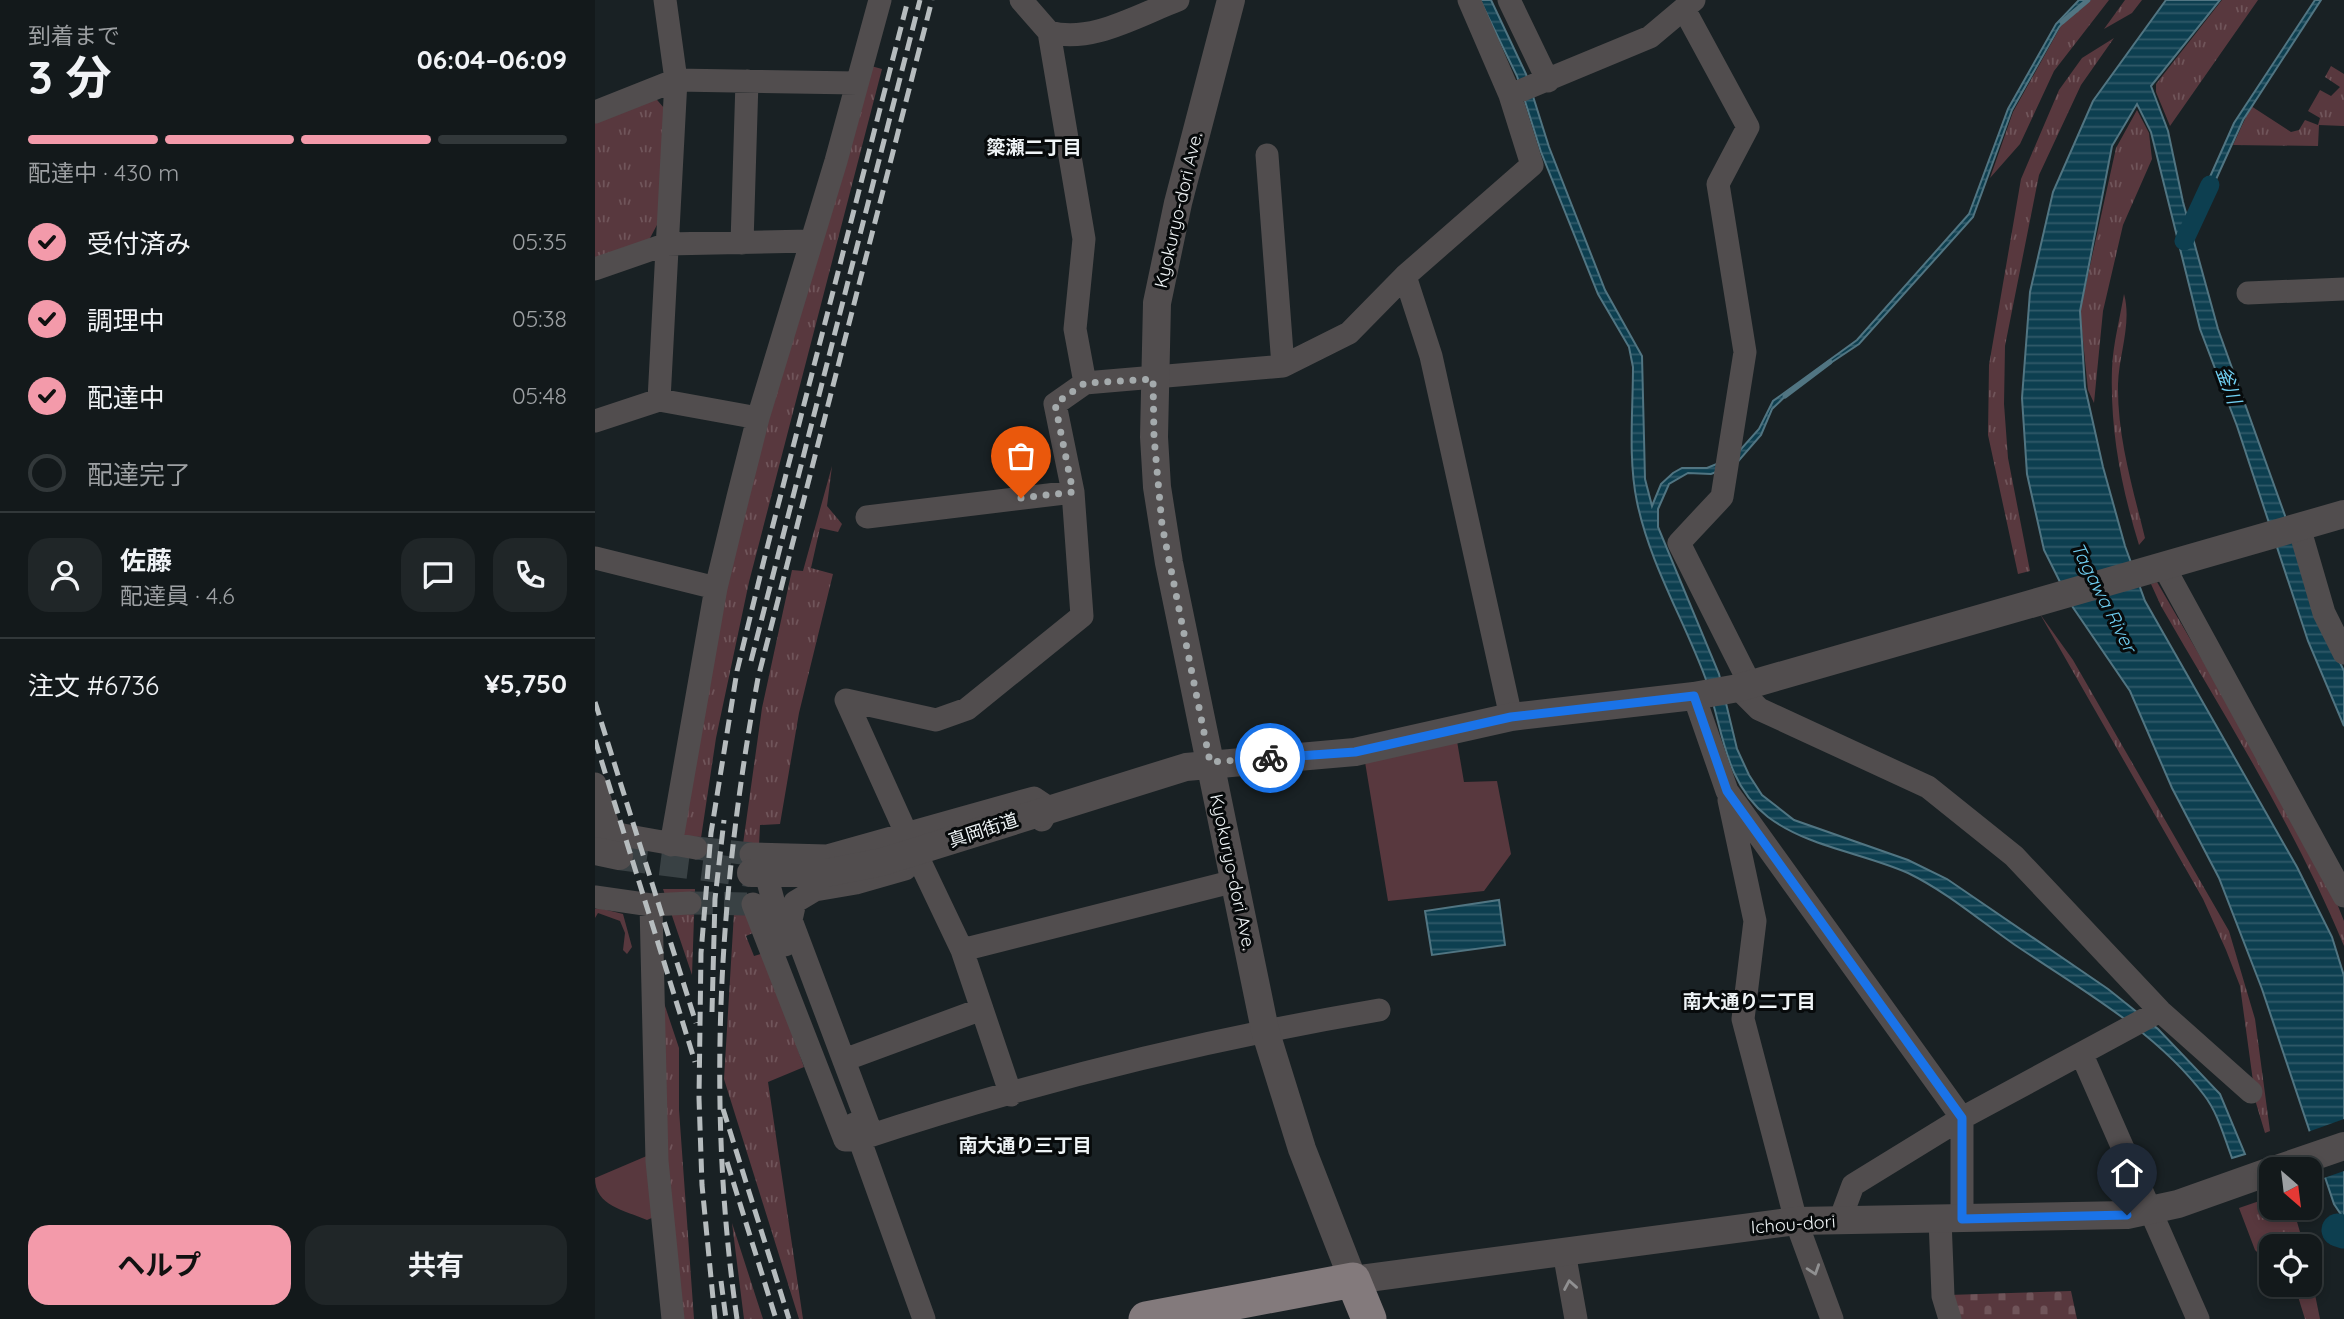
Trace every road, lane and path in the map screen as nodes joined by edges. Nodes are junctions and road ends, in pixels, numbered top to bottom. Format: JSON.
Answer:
{"nodes":[{"id":1,"x":665,"y":0,"type":"edge"},
{"id":2,"x":880,"y":0,"type":"edge"},
{"id":3,"x":1021,"y":0,"type":"edge"},
{"id":4,"x":1178,"y":0,"type":"edge"},
{"id":5,"x":1231,"y":0,"type":"edge"},
{"id":6,"x":1469,"y":0,"type":"edge"},
{"id":7,"x":1509,"y":0,"type":"edge"},
{"id":8,"x":1689,"y":5,"type":"edge"},
{"id":9,"x":1049,"y":32,"type":"junction"},
{"id":10,"x":675,"y":80,"type":"junction"},
{"id":11,"x":747,"y":81,"type":"junction"},
{"id":12,"x":1548,"y":81,"type":"junction"},
{"id":13,"x":857,"y":83,"type":"junction"},
{"id":14,"x":1510,"y":95,"type":"junction"},
{"id":15,"x":595,"y":112,"type":"edge"},
{"id":16,"x":1267,"y":155,"type":"dead end"},
{"id":17,"x":810,"y":241,"type":"junction"},
{"id":18,"x":742,"y":243,"type":"junction"},
{"id":19,"x":667,"y":244,"type":"junction"},
{"id":20,"x":595,"y":269,"type":"edge"},
{"id":21,"x":1405,"y":276,"type":"junction"},
{"id":22,"x":2344,"y":289,"type":"edge"},
{"id":23,"x":2248,"y":293,"type":"dead end"},
{"id":24,"x":1283,"y":366,"type":"junction"},
{"id":25,"x":1153,"y":379,"type":"junction"},
{"id":26,"x":1085,"y":383,"type":"junction"},
{"id":27,"x":659,"y":400,"type":"junction"},
{"id":28,"x":758,"y":418,"type":"junction"},
{"id":29,"x":595,"y":421,"type":"edge"},
{"id":30,"x":1073,"y":492,"type":"junction"},
{"id":31,"x":2344,"y":514,"type":"edge"},
{"id":32,"x":867,"y":517,"type":"dead end"},
{"id":33,"x":2287,"y":530,"type":"junction"},
{"id":34,"x":595,"y":558,"type":"edge"},
{"id":35,"x":2158,"y":567,"type":"junction"},
{"id":36,"x":716,"y":588,"type":"junction"},
{"id":37,"x":2344,"y":653,"type":"edge"},
{"id":38,"x":1744,"y":686,"type":"junction"},
{"id":39,"x":1694,"y":696,"type":"junction"},
{"id":40,"x":1511,"y":717,"type":"junction"},
{"id":41,"x":1210,"y":762,"type":"junction"},
{"id":42,"x":595,"y":784,"type":"edge"},
{"id":43,"x":1727,"y":791,"type":"junction"},
{"id":44,"x":1049,"y":808,"type":"junction"},
{"id":45,"x":907,"y":835,"type":"junction"},
{"id":46,"x":671,"y":845,"type":"junction"},
{"id":47,"x":602,"y":847,"type":"edge"},
{"id":48,"x":696,"y":848,"type":"tunnel mouth"},
{"id":49,"x":921,"y":864,"type":"junction"},
{"id":50,"x":756,"y":867,"type":"junction"},
{"id":51,"x":1235,"y":881,"type":"junction"},
{"id":52,"x":2344,"y":896,"type":"edge"},
{"id":53,"x":595,"y":897,"type":"edge"},
{"id":54,"x":689,"y":904,"type":"tunnel mouth"},
{"id":55,"x":753,"y":904,"type":"dead end"},
{"id":56,"x":651,"y":905,"type":"junction"},
{"id":57,"x":962,"y":950,"type":"junction"},
{"id":58,"x":982,"y":1009,"type":"junction"},
{"id":59,"x":1379,"y":1010,"type":"dead end"},
{"id":60,"x":2160,"y":1011,"type":"junction"},
{"id":61,"x":1265,"y":1030,"type":"junction"},
{"id":62,"x":2082,"y":1055,"type":"junction"},
{"id":63,"x":844,"y":1060,"type":"junction"},
{"id":64,"x":2251,"y":1092,"type":"dead end"},
{"id":65,"x":1011,"y":1095,"type":"junction"},
{"id":66,"x":1962,"y":1118,"type":"junction"},
{"id":67,"x":866,"y":1137,"type":"junction"},
{"id":68,"x":2344,"y":1146,"type":"edge"},
{"id":69,"x":2312,"y":1157,"type":"edge"},
{"id":70,"x":2259,"y":1175,"type":"edge"},
{"id":71,"x":2152,"y":1211,"type":"junction"},
{"id":72,"x":1951,"y":1219,"type":"junction"},
{"id":73,"x":1840,"y":1220,"type":"junction"},
{"id":74,"x":1796,"y":1222,"type":"junction"},
{"id":75,"x":1564,"y":1252,"type":"junction"},
{"id":76,"x":1353,"y":1280,"type":"junction"},
{"id":77,"x":1184,"y":1315,"type":"edge"},
{"id":78,"x":673,"y":1319,"type":"edge"},
{"id":79,"x":923,"y":1319,"type":"edge"},
{"id":80,"x":1146,"y":1319,"type":"edge"},
{"id":81,"x":1369,"y":1319,"type":"edge"},
{"id":82,"x":1576,"y":1319,"type":"edge"},
{"id":83,"x":1832,"y":1319,"type":"edge"},
{"id":84,"x":1950,"y":1319,"type":"edge"},
{"id":85,"x":2198,"y":1319,"type":"edge"}],
"edges":[{"from":1,"to":10,"type":"street"},
{"from":2,"to":13,"type":"street"},
{"from":3,"to":9,"type":"street"},
{"from":4,"to":9,"type":"street"},
{"from":5,"to":25,"type":"street","name":"Kyokuryo-dori Ave."},
{"from":6,"to":14,"type":"street"},
{"from":7,"to":12,"type":"street"},
{"from":8,"to":12,"type":"street"},
{"from":8,"to":38,"type":"street"},
{"from":9,"to":26,"type":"street"},
{"from":10,"to":11,"type":"street"},
{"from":10,"to":15,"type":"street"},
{"from":10,"to":19,"type":"street"},
{"from":11,"to":13,"type":"street"},
{"from":11,"to":18,"type":"street"},
{"from":12,"to":14,"type":"street"},
{"from":13,"to":17,"type":"street"},
{"from":14,"to":21,"type":"street"},
{"from":16,"to":24,"type":"street"},
{"from":17,"to":18,"type":"street"},
{"from":17,"to":28,"type":"street"},
{"from":18,"to":19,"type":"street"},
{"from":19,"to":20,"type":"street"},
{"from":19,"to":27,"type":"street"},
{"from":21,"to":24,"type":"street"},
{"from":21,"to":40,"type":"street"},
{"from":22,"to":23,"type":"street"},
{"from":24,"to":25,"type":"street"},
{"from":25,"to":26,"type":"street"},
{"from":25,"to":41,"type":"street","name":"Kyokuryo-dori Ave."},
{"from":26,"to":30,"type":"street"},
{"from":27,"to":28,"type":"street"},
{"from":27,"to":29,"type":"street"},
{"from":28,"to":36,"type":"street"},
{"from":30,"to":32,"type":"street"},
{"from":30,"to":45,"type":"street"},
{"from":31,"to":33,"type":"street","name":"真岡街道"},
{"from":33,"to":35,"type":"street","name":"真岡街道"},
{"from":33,"to":37,"type":"street"},
{"from":34,"to":36,"type":"street"},
{"from":35,"to":38,"type":"street","name":"真岡街道"},
{"from":35,"to":52,"type":"street"},
{"from":36,"to":46,"type":"street"},
{"from":38,"to":39,"type":"street","name":"真岡街道"},
{"from":38,"to":60,"type":"street"},
{"from":39,"to":40,"type":"street","name":"真岡街道"},
{"from":39,"to":43,"type":"street"},
{"from":40,"to":41,"type":"street","name":"真岡街道"},
{"from":41,"to":44,"type":"street","name":"真岡街道"},
{"from":41,"to":51,"type":"street","name":"Kyokuryo-dori Ave."},
{"from":42,"to":47,"type":"street"},
{"from":43,"to":66,"type":"street"},
{"from":43,"to":74,"type":"street"},
{"from":44,"to":45,"type":"street"},
{"from":44,"to":49,"type":"street"},
{"from":44,"to":50,"type":"street","name":"真岡街道"},
{"from":45,"to":50,"type":"street"},
{"from":46,"to":47,"type":"street"},
{"from":46,"to":48,"type":"street"},
{"from":49,"to":57,"type":"street"},
{"from":49,"to":63,"type":"street"},
{"from":50,"to":67,"type":"street"},
{"from":51,"to":57,"type":"street"},
{"from":51,"to":61,"type":"street","name":"Kyokuryo-dori Ave."},
{"from":53,"to":56,"type":"street"},
{"from":54,"to":56,"type":"street"},
{"from":55,"to":67,"type":"street"},
{"from":56,"to":78,"type":"street"},
{"from":57,"to":58,"type":"street"},
{"from":58,"to":63,"type":"street"},
{"from":58,"to":65,"type":"street"},
{"from":59,"to":61,"type":"street"},
{"from":60,"to":62,"type":"street"},
{"from":60,"to":64,"type":"street"},
{"from":61,"to":65,"type":"street"},
{"from":61,"to":76,"type":"street","name":"Kyokuryo-dori Ave."},
{"from":62,"to":66,"type":"street"},
{"from":62,"to":71,"type":"street"},
{"from":63,"to":67,"type":"street"},
{"from":65,"to":67,"type":"street"},
{"from":66,"to":72,"type":"street"},
{"from":66,"to":73,"type":"street"},
{"from":67,"to":79,"type":"street"},
{"from":68,"to":69,"type":"street"},
{"from":70,"to":71,"type":"street","name":"Ichou-dori"},
{"from":71,"to":72,"type":"street","name":"Ichou-dori"},
{"from":71,"to":85,"type":"street"},
{"from":72,"to":73,"type":"street","name":"Ichou-dori"},
{"from":72,"to":84,"type":"street"},
{"from":73,"to":74,"type":"street","name":"Ichou-dori"},
{"from":74,"to":75,"type":"street","name":"Ichou-dori"},
{"from":74,"to":83,"type":"street","one_way":true},
{"from":75,"to":76,"type":"street","name":"Ichou-dori"},
{"from":82,"to":75,"type":"street","one_way":true},
{"from":76,"to":77,"type":"main road"},
{"from":76,"to":81,"type":"main road"},
{"from":77,"to":80,"type":"main road"}]}
